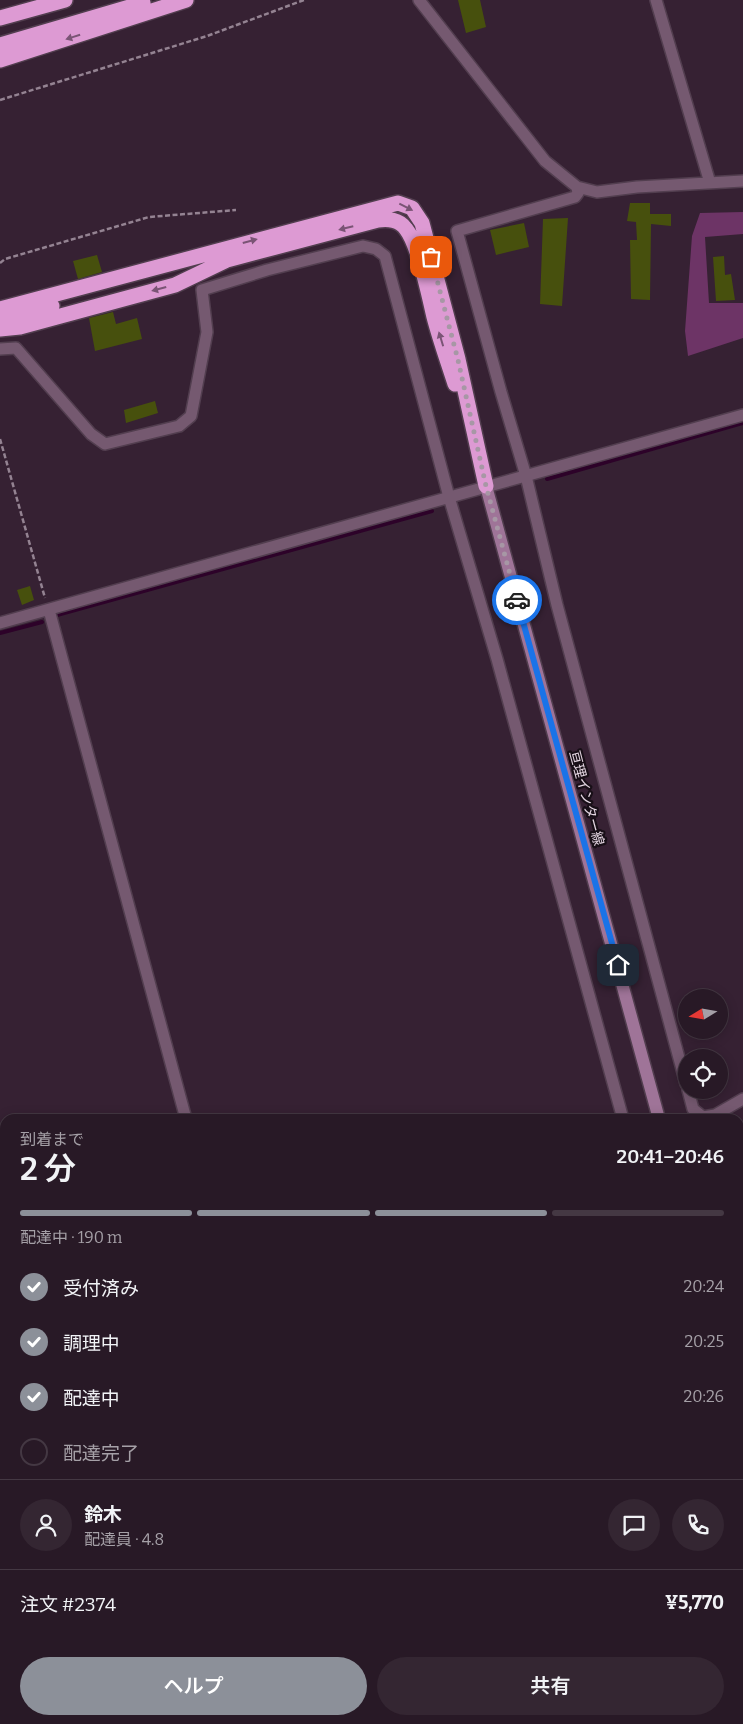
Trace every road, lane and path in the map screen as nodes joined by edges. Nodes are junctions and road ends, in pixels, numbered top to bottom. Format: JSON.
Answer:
{"nodes":[{"id":1,"x":65,"y":0,"type":"edge"},
{"id":2,"x":154,"y":0,"type":"edge"},
{"id":3,"x":186,"y":0,"type":"edge"},
{"id":4,"x":304,"y":0,"type":"edge"},
{"id":5,"x":419,"y":0,"type":"edge"},
{"id":6,"x":656,"y":0,"type":"edge"},
{"id":7,"x":47,"y":5,"type":"junction"},
{"id":8,"x":0,"y":11,"type":"edge"},
{"id":9,"x":0,"y":18,"type":"edge"},
{"id":10,"x":0,"y":45,"type":"edge"},
{"id":11,"x":0,"y":60,"type":"edge"},
{"id":12,"x":0,"y":100,"type":"edge"},
{"id":13,"x":743,"y":181,"type":"edge"},
{"id":14,"x":710,"y":183,"type":"junction"},
{"id":15,"x":577,"y":187,"type":"junction"},
{"id":16,"x":236,"y":210,"type":"dead end"},
{"id":17,"x":226,"y":254,"type":"junction"},
{"id":18,"x":0,"y":262,"type":"edge"},
{"id":19,"x":0,"y":300,"type":"edge"},
{"id":20,"x":0,"y":309,"type":"edge"},
{"id":21,"x":0,"y":322,"type":"edge"},
{"id":22,"x":0,"y":329,"type":"edge"},
{"id":23,"x":0,"y":349,"type":"edge"},
{"id":24,"x":743,"y":415,"type":"edge"},
{"id":25,"x":0,"y":439,"type":"edge"},
{"id":26,"x":526,"y":476,"type":"junction"},
{"id":27,"x":486,"y":486,"type":"junction"},
{"id":28,"x":449,"y":497,"type":"junction"},
{"id":29,"x":48,"y":610,"type":"junction"},
{"id":30,"x":0,"y":616,"type":"edge"},
{"id":31,"x":6,"y":622,"type":"edge"},
{"id":32,"x":678,"y":1054,"type":"edge"},
{"id":33,"x":690,"y":1099,"type":"edge"},
{"id":34,"x":743,"y":1099,"type":"edge"},
{"id":35,"x":185,"y":1114,"type":"edge"},
{"id":36,"x":622,"y":1114,"type":"edge"},
{"id":37,"x":659,"y":1114,"type":"edge"},
{"id":38,"x":699,"y":1114,"type":"edge"},
{"id":39,"x":718,"y":1114,"type":"edge"}],
"edges":[{"from":1,"to":7,"type":"highway"},
{"from":2,"to":10,"type":"highway"},
{"from":3,"to":11,"type":"highway","one_way":true},
{"from":4,"to":12,"type":"path"},
{"from":5,"to":15,"type":"street"},
{"from":6,"to":14,"type":"street"},
{"from":7,"to":8,"type":"highway"},
{"from":7,"to":9,"type":"highway"},
{"from":13,"to":14,"type":"street"},
{"from":14,"to":15,"type":"street"},
{"from":15,"to":26,"type":"street"},
{"from":16,"to":18,"type":"path"},
{"from":17,"to":19,"type":"highway"},
{"from":17,"to":20,"type":"highway"},
{"from":17,"to":21,"type":"highway"},
{"from":17,"to":22,"type":"highway","one_way":true},
{"from":17,"to":27,"type":"highway"},
{"from":23,"to":28,"type":"street"},
{"from":24,"to":26,"type":"street"},
{"from":25,"to":29,"type":"path"},
{"from":26,"to":27,"type":"street"},
{"from":26,"to":32,"type":"street"},
{"from":27,"to":28,"type":"street"},
{"from":27,"to":37,"type":"main road","name":"亘理インター線"},
{"from":28,"to":29,"type":"street"},
{"from":28,"to":36,"type":"street"},
{"from":29,"to":31,"type":"street"},
{"from":29,"to":35,"type":"street"},
{"from":30,"to":31,"type":"street"},
{"from":33,"to":38,"type":"street"},
{"from":34,"to":39,"type":"street"}]}
